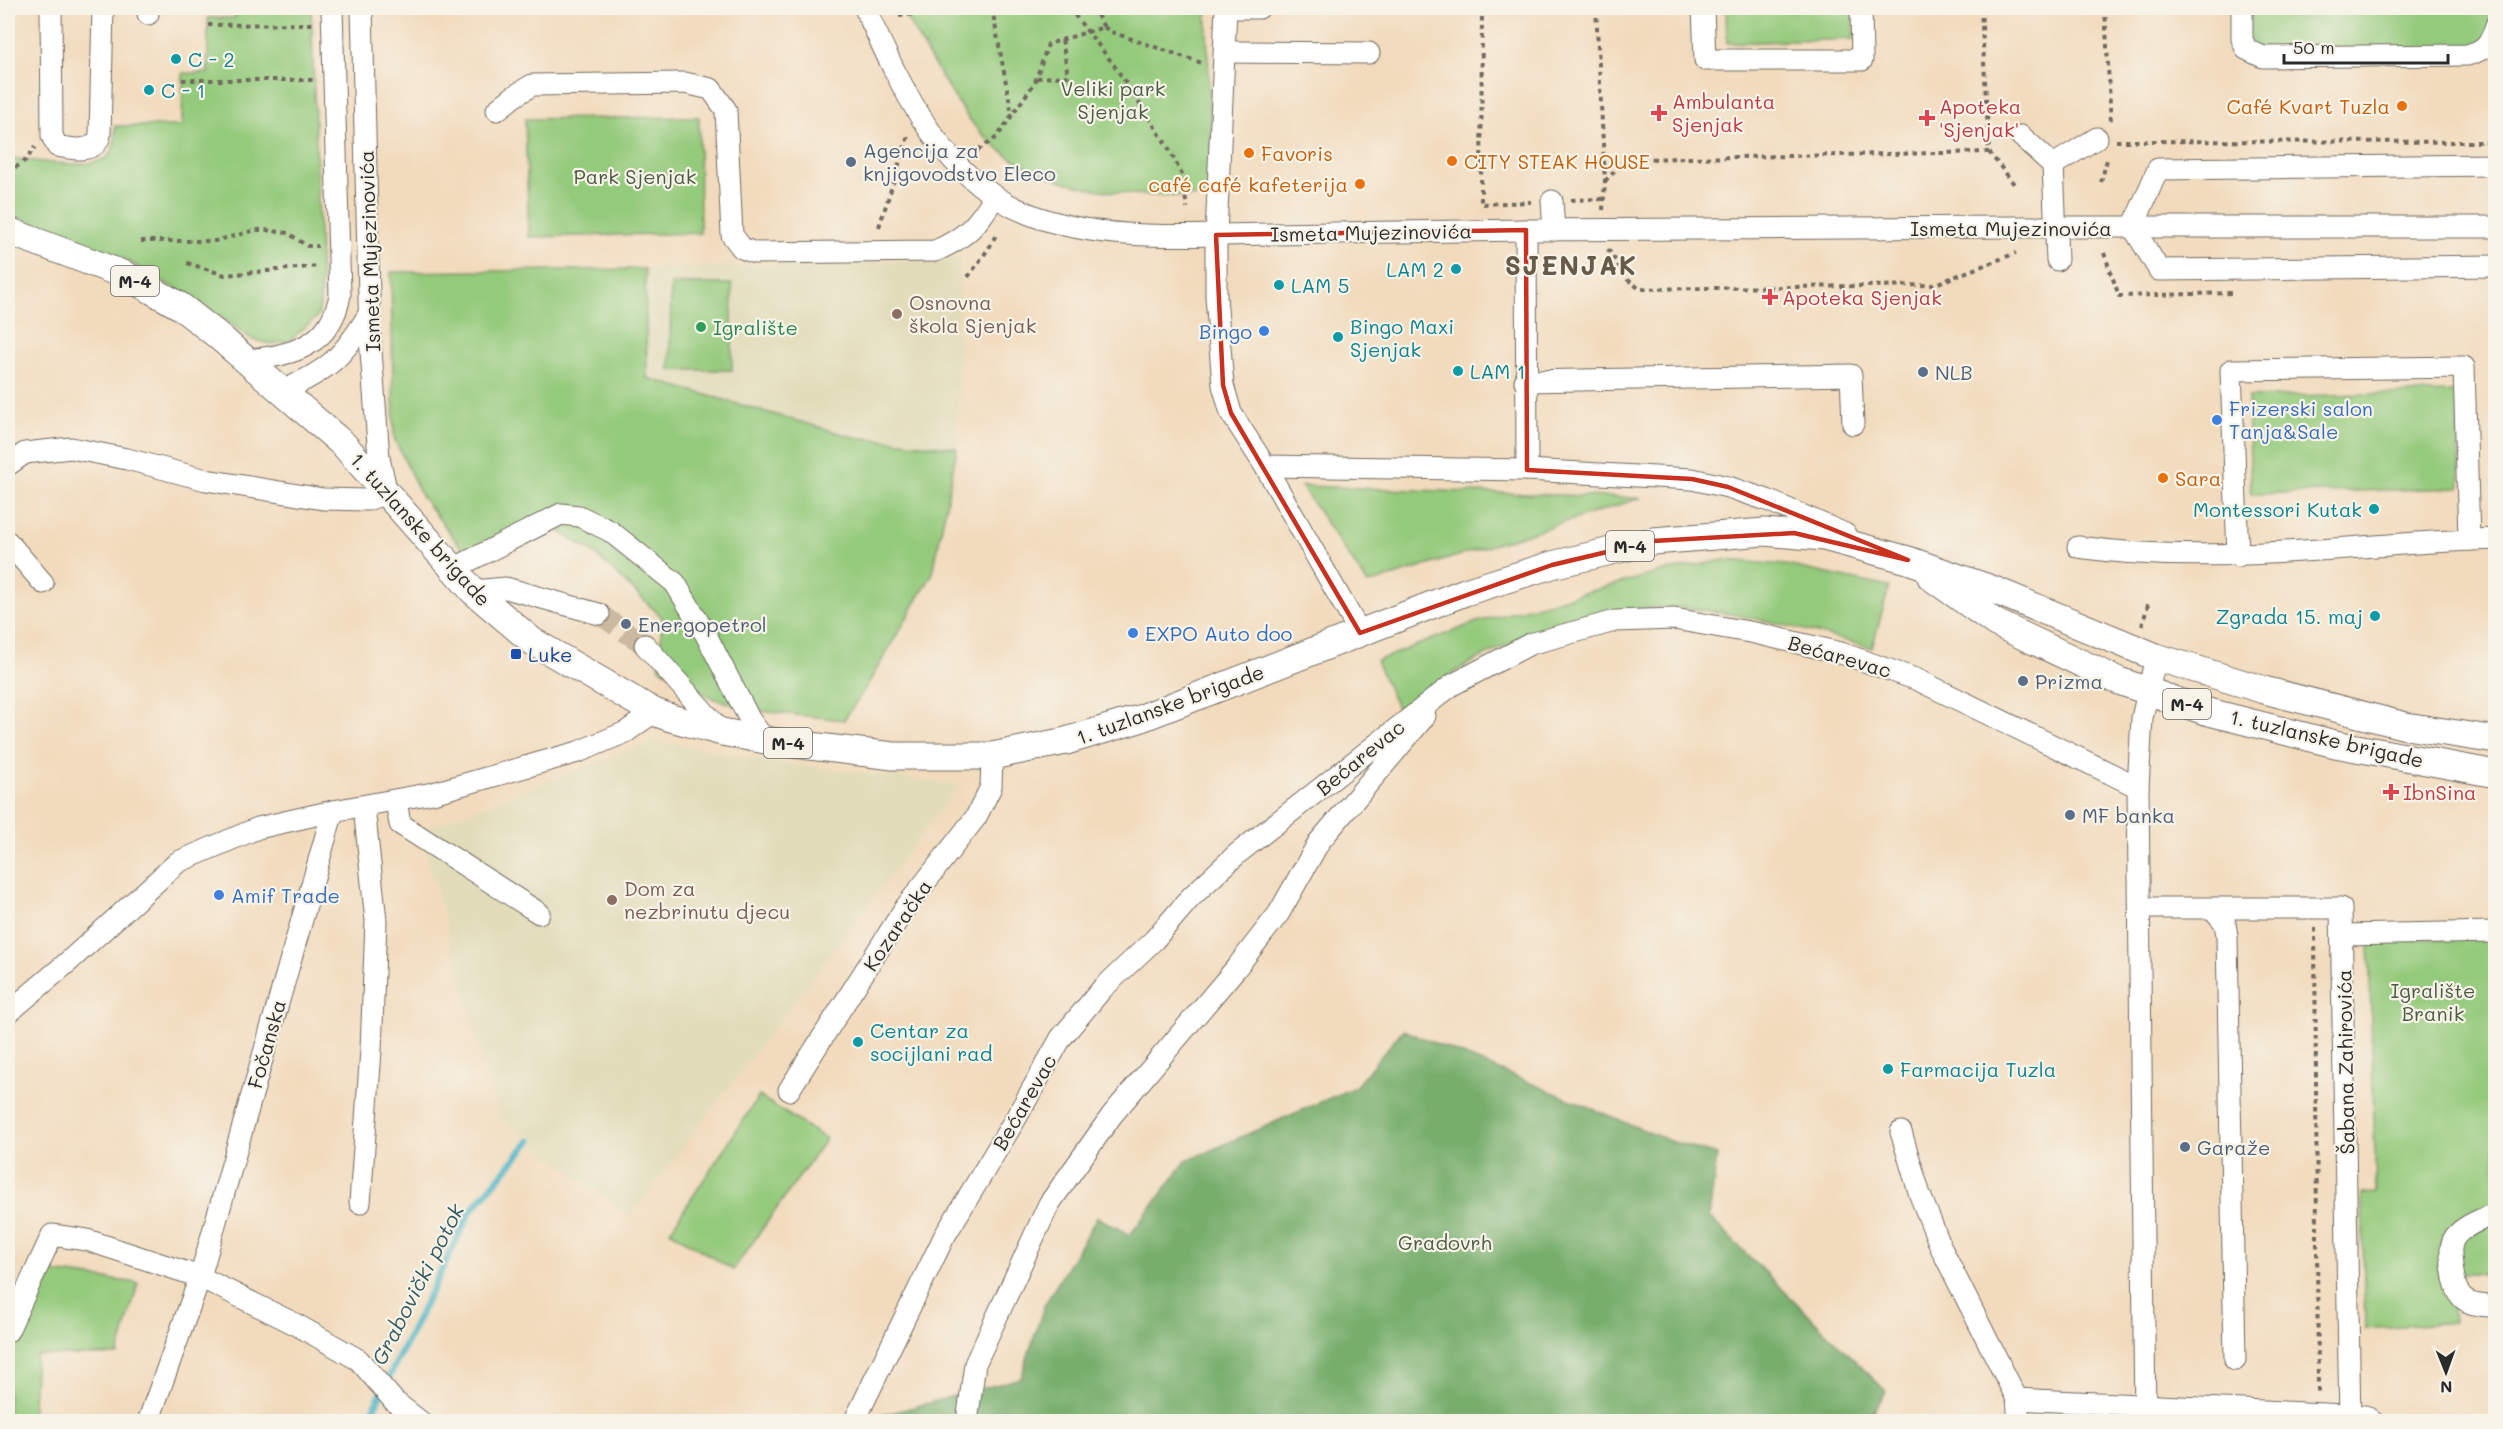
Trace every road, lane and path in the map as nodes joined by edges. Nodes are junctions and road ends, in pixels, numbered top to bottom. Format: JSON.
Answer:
{"nodes":[{"id":1,"x":51,"y":8,"type":"edge"},
{"id":2,"x":103,"y":8,"type":"edge"},
{"id":3,"x":332,"y":8,"type":"edge"},
{"id":4,"x":362,"y":8,"type":"edge"},
{"id":5,"x":865,"y":8,"type":"edge"},
{"id":6,"x":959,"y":8,"type":"edge"},
{"id":7,"x":992,"y":8,"type":"edge"},
{"id":8,"x":1069,"y":8,"type":"edge"},
{"id":9,"x":1093,"y":8,"type":"edge"},
{"id":10,"x":1226,"y":8,"type":"edge"},
{"id":11,"x":1259,"y":8,"type":"edge"},
{"id":12,"x":1482,"y":8,"type":"edge"},
{"id":13,"x":1596,"y":8,"type":"edge"},
{"id":14,"x":1703,"y":8,"type":"edge"},
{"id":15,"x":1861,"y":8,"type":"edge"},
{"id":16,"x":1981,"y":8,"type":"edge"},
{"id":17,"x":2105,"y":8,"type":"edge"},
{"id":18,"x":2242,"y":8,"type":"edge"},
{"id":19,"x":2495,"y":8,"type":"edge"},
{"id":20,"x":899,"y":16,"type":"dead end"},
{"id":21,"x":2496,"y":18,"type":"edge"},
{"id":22,"x":317,"y":24,"type":"dead end"},
{"id":23,"x":208,"y":25,"type":"dead end"},
{"id":24,"x":2496,"y":25,"type":"edge"},
{"id":25,"x":1104,"y":27,"type":"junction"},
{"id":26,"x":1089,"y":33,"type":"junction"},
{"id":27,"x":1062,"y":39,"type":"junction"},
{"id":28,"x":1225,"y":52,"type":"junction"},
{"id":29,"x":1369,"y":53,"type":"dead end"},
{"id":30,"x":1207,"y":65,"type":"dead end"},
{"id":31,"x":1036,"y":78,"type":"junction"},
{"id":32,"x":182,"y":80,"type":"dead end"},
{"id":33,"x":319,"y":80,"type":"dead end"},
{"id":34,"x":498,"y":110,"type":"dead end"},
{"id":35,"x":1012,"y":115,"type":"junction"},
{"id":36,"x":909,"y":130,"type":"dead end"},
{"id":37,"x":2021,"y":136,"type":"dead end"},
{"id":38,"x":2107,"y":140,"type":"junction"},
{"id":39,"x":2496,"y":141,"type":"edge"},
{"id":40,"x":36,"y":145,"type":"dead end"},
{"id":41,"x":978,"y":150,"type":"dead end"},
{"id":42,"x":1989,"y":152,"type":"junction"},
{"id":43,"x":2053,"y":165,"type":"junction"},
{"id":44,"x":2496,"y":165,"type":"edge"},
{"id":45,"x":8,"y":173,"type":"edge"},
{"id":46,"x":1605,"y":182,"type":"junction"},
{"id":47,"x":2101,"y":182,"type":"dead end"},
{"id":48,"x":2014,"y":184,"type":"dead end"},
{"id":49,"x":995,"y":196,"type":"junction"},
{"id":50,"x":1604,"y":199,"type":"dead end"},
{"id":51,"x":1552,"y":201,"type":"dead end"},
{"id":52,"x":1481,"y":204,"type":"dead end"},
{"id":53,"x":1187,"y":208,"type":"dead end"},
{"id":54,"x":879,"y":227,"type":"dead end"},
{"id":55,"x":2056,"y":227,"type":"junction"},
{"id":56,"x":2133,"y":227,"type":"junction"},
{"id":57,"x":2496,"y":227,"type":"edge"},
{"id":58,"x":1526,"y":230,"type":"junction"},
{"id":59,"x":1554,"y":230,"type":"junction"},
{"id":60,"x":8,"y":231,"type":"edge"},
{"id":61,"x":1216,"y":235,"type":"junction"},
{"id":62,"x":1602,"y":240,"type":"dead end"},
{"id":63,"x":141,"y":241,"type":"dead end"},
{"id":64,"x":323,"y":246,"type":"dead end"},
{"id":65,"x":2104,"y":253,"type":"dead end"},
{"id":66,"x":2016,"y":254,"type":"dead end"},
{"id":67,"x":2057,"y":260,"type":"dead end"},
{"id":68,"x":187,"y":263,"type":"dead end"},
{"id":69,"x":324,"y":266,"type":"dead end"},
{"id":70,"x":2496,"y":266,"type":"edge"},
{"id":71,"x":2119,"y":296,"type":"dead end"},
{"id":72,"x":369,"y":314,"type":"junction"},
{"id":73,"x":246,"y":360,"type":"junction"},
{"id":74,"x":1525,"y":381,"type":"junction"},
{"id":75,"x":282,"y":391,"type":"junction"},
{"id":76,"x":1853,"y":424,"type":"dead end"},
{"id":77,"x":8,"y":465,"type":"edge"},
{"id":78,"x":1265,"y":466,"type":"junction"},
{"id":79,"x":1527,"y":470,"type":"junction"},
{"id":80,"x":387,"y":493,"type":"junction"},
{"id":81,"x":2496,"y":539,"type":"edge"},
{"id":82,"x":2469,"y":540,"type":"junction"},
{"id":83,"x":8,"y":542,"type":"edge"},
{"id":84,"x":2078,"y":548,"type":"dead end"},
{"id":85,"x":2238,"y":556,"type":"junction"},
{"id":86,"x":1908,"y":560,"type":"junction"},
{"id":87,"x":453,"y":569,"type":"junction"},
{"id":88,"x":43,"y":583,"type":"dead end"},
{"id":89,"x":473,"y":591,"type":"junction"},
{"id":90,"x":2149,"y":601,"type":"dead end"},
{"id":91,"x":599,"y":614,"type":"tunnel mouth"},
{"id":92,"x":1360,"y":633,"type":"junction"},
{"id":93,"x":2139,"y":636,"type":"dead end"},
{"id":94,"x":645,"y":645,"type":"tunnel mouth"},
{"id":95,"x":2156,"y":657,"type":"junction"},
{"id":96,"x":1452,"y":684,"type":"junction"},
{"id":97,"x":2148,"y":691,"type":"junction"},
{"id":98,"x":654,"y":711,"type":"junction"},
{"id":99,"x":722,"y":732,"type":"junction"},
{"id":100,"x":764,"y":739,"type":"junction"},
{"id":101,"x":2496,"y":740,"type":"edge"},
{"id":102,"x":992,"y":756,"type":"junction"},
{"id":103,"x":2496,"y":774,"type":"edge"},
{"id":104,"x":2138,"y":787,"type":"junction"},
{"id":105,"x":396,"y":801,"type":"junction"},
{"id":106,"x":364,"y":807,"type":"junction"},
{"id":107,"x":333,"y":811,"type":"junction"},
{"id":108,"x":2140,"y":908,"type":"junction"},
{"id":109,"x":2213,"y":909,"type":"junction"},
{"id":110,"x":539,"y":913,"type":"dead end"},
{"id":111,"x":2314,"y":920,"type":"dead end"},
{"id":112,"x":2496,"y":932,"type":"edge"},
{"id":113,"x":2343,"y":935,"type":"junction"},
{"id":114,"x":8,"y":1013,"type":"edge"},
{"id":115,"x":789,"y":1090,"type":"dead end"},
{"id":116,"x":1901,"y":1132,"type":"dead end"},
{"id":117,"x":360,"y":1203,"type":"dead end"},
{"id":118,"x":2496,"y":1213,"type":"edge"},
{"id":119,"x":200,"y":1277,"type":"junction"},
{"id":120,"x":2496,"y":1306,"type":"edge"},
{"id":121,"x":8,"y":1330,"type":"edge"},
{"id":122,"x":2235,"y":1360,"type":"dead end"},
{"id":123,"x":2017,"y":1399,"type":"junction"},
{"id":124,"x":2318,"y":1402,"type":"dead end"},
{"id":125,"x":2145,"y":1414,"type":"edge"},
{"id":126,"x":2350,"y":1419,"type":"edge"},
{"id":127,"x":148,"y":1422,"type":"edge"},
{"id":128,"x":421,"y":1422,"type":"edge"},
{"id":129,"x":854,"y":1422,"type":"edge"},
{"id":130,"x":967,"y":1422,"type":"edge"},
{"id":131,"x":2019,"y":1422,"type":"edge"},
{"id":132,"x":2373,"y":1422,"type":"edge"}],
"edges":[{"from":1,"to":2,"type":"street"},
{"from":3,"to":73,"type":"street","name":"Ismeta Mujezinovića"},
{"from":4,"to":72,"type":"street","name":"Ismeta Mujezinovića"},
{"from":5,"to":49,"type":"street","name":"Ismeta Mujezinovića"},
{"from":6,"to":20,"type":"path"},
{"from":7,"to":35,"type":"path"},
{"from":8,"to":26,"type":"path"},
{"from":9,"to":25,"type":"path"},
{"from":10,"to":11,"type":"street"},
{"from":10,"to":28,"type":"street"},
{"from":12,"to":52,"type":"path"},
{"from":13,"to":46,"type":"path"},
{"from":14,"to":15,"type":"street"},
{"from":16,"to":42,"type":"path"},
{"from":17,"to":38,"type":"path"},
{"from":18,"to":24,"type":"street"},
{"from":19,"to":21,"type":"street"},
{"from":22,"to":23,"type":"path"},
{"from":25,"to":26,"type":"path"},
{"from":25,"to":30,"type":"path"},
{"from":26,"to":27,"type":"path"},
{"from":26,"to":53,"type":"path"},
{"from":27,"to":31,"type":"path"},
{"from":27,"to":31,"type":"path"},
{"from":28,"to":29,"type":"street"},
{"from":28,"to":61,"type":"street"},
{"from":31,"to":35,"type":"path"},
{"from":32,"to":33,"type":"path"},
{"from":34,"to":49,"type":"street"},
{"from":35,"to":41,"type":"path"},
{"from":36,"to":54,"type":"path"},
{"from":37,"to":43,"type":"street"},
{"from":38,"to":39,"type":"path"},
{"from":38,"to":43,"type":"street"},
{"from":38,"to":47,"type":"path"},
{"from":40,"to":45,"type":"path"},
{"from":42,"to":46,"type":"path"},
{"from":42,"to":48,"type":"path"},
{"from":43,"to":55,"type":"street"},
{"from":44,"to":56,"type":"street"},
{"from":46,"to":50,"type":"path"},
{"from":49,"to":61,"type":"street","name":"Ismeta Mujezinovića"},
{"from":51,"to":59,"type":"street"},
{"from":55,"to":56,"type":"street","name":"Ismeta Mujezinovića"},
{"from":55,"to":59,"type":"street","name":"Ismeta Mujezinovića"},
{"from":55,"to":67,"type":"street"},
{"from":56,"to":57,"type":"street","name":"Ismeta Mujezinovića"},
{"from":56,"to":70,"type":"street"},
{"from":58,"to":59,"type":"street","name":"Ismeta Mujezinovića"},
{"from":58,"to":61,"type":"street","name":"Ismeta Mujezinovića"},
{"from":58,"to":74,"type":"street"},
{"from":60,"to":73,"type":"main road","name":"1. tuzlanske brigade","number":"M-4"},
{"from":61,"to":78,"type":"street"},
{"from":62,"to":66,"type":"path"},
{"from":63,"to":64,"type":"path"},
{"from":65,"to":71,"type":"path"},
{"from":68,"to":69,"type":"path"},
{"from":72,"to":75,"type":"street"},
{"from":72,"to":80,"type":"street","name":"Ismeta Mujezinovića"},
{"from":73,"to":75,"type":"main road","name":"1. tuzlanske brigade","number":"M-4"},
{"from":74,"to":76,"type":"street"},
{"from":74,"to":79,"type":"street"},
{"from":75,"to":80,"type":"main road","name":"1. tuzlanske brigade","number":"M-4"},
{"from":77,"to":80,"type":"street"},
{"from":78,"to":79,"type":"street"},
{"from":78,"to":92,"type":"street"},
{"from":79,"to":86,"type":"street"},
{"from":80,"to":87,"type":"main road","name":"1. tuzlanske brigade","number":"M-4"},
{"from":81,"to":82,"type":"street"},
{"from":82,"to":85,"type":"street"},
{"from":82,"to":85,"type":"street"},
{"from":83,"to":88,"type":"street"},
{"from":84,"to":85,"type":"street"},
{"from":86,"to":92,"type":"main road","name":"1. tuzlanske brigade","number":"M-4"},
{"from":86,"to":95,"type":"main road","name":"1. tuzlanske brigade","number":"M-4"},
{"from":86,"to":97,"type":"main road","name":"1. tuzlanske brigade","number":"M-4"},
{"from":87,"to":89,"type":"main road","name":"1. tuzlanske brigade","number":"M-4"},
{"from":87,"to":100,"type":"street"},
{"from":89,"to":91,"type":"street"},
{"from":89,"to":98,"type":"main road","name":"1. tuzlanske brigade","number":"M-4"},
{"from":90,"to":93,"type":"path"},
{"from":92,"to":102,"type":"main road","name":"1. tuzlanske brigade","number":"M-4"},
{"from":94,"to":99,"type":"street"},
{"from":95,"to":97,"type":"street"},
{"from":95,"to":101,"type":"main road","name":"1. tuzlanske brigade","number":"M-4"},
{"from":96,"to":104,"type":"street","name":"Bećarevac"},
{"from":96,"to":129,"type":"street","name":"Bećarevac"},
{"from":96,"to":130,"type":"street"},
{"from":97,"to":103,"type":"main road","name":"1. tuzlanske brigade","number":"M-4"},
{"from":97,"to":104,"type":"street"},
{"from":98,"to":99,"type":"main road","name":"1. tuzlanske brigade","number":"M-4"},
{"from":98,"to":105,"type":"street"},
{"from":99,"to":100,"type":"main road","name":"1. tuzlanske brigade","number":"M-4"},
{"from":100,"to":102,"type":"main road","name":"1. tuzlanske brigade","number":"M-4"},
{"from":102,"to":115,"type":"street","name":"Kozaračka"},
{"from":104,"to":108,"type":"street"},
{"from":105,"to":106,"type":"street"},
{"from":105,"to":110,"type":"street"},
{"from":106,"to":107,"type":"street"},
{"from":106,"to":117,"type":"street"},
{"from":107,"to":114,"type":"street"},
{"from":107,"to":119,"type":"street","name":"Fočanska"},
{"from":108,"to":109,"type":"street","name":"Šabana Zahirovića"},
{"from":108,"to":125,"type":"street"},
{"from":109,"to":113,"type":"street","name":"Šabana Zahirovića"},
{"from":109,"to":122,"type":"street"},
{"from":111,"to":124,"type":"path"},
{"from":112,"to":113,"type":"street"},
{"from":113,"to":126,"type":"street","name":"Šabana Zahirovića"},
{"from":116,"to":123,"type":"street"},
{"from":118,"to":120,"type":"street"},
{"from":119,"to":121,"type":"street"},
{"from":119,"to":127,"type":"street","name":"Fočanska"},
{"from":119,"to":128,"type":"street"},
{"from":123,"to":125,"type":"street"},
{"from":123,"to":131,"type":"street"},
{"from":125,"to":126,"type":"street"},
{"from":126,"to":132,"type":"street"}]}
